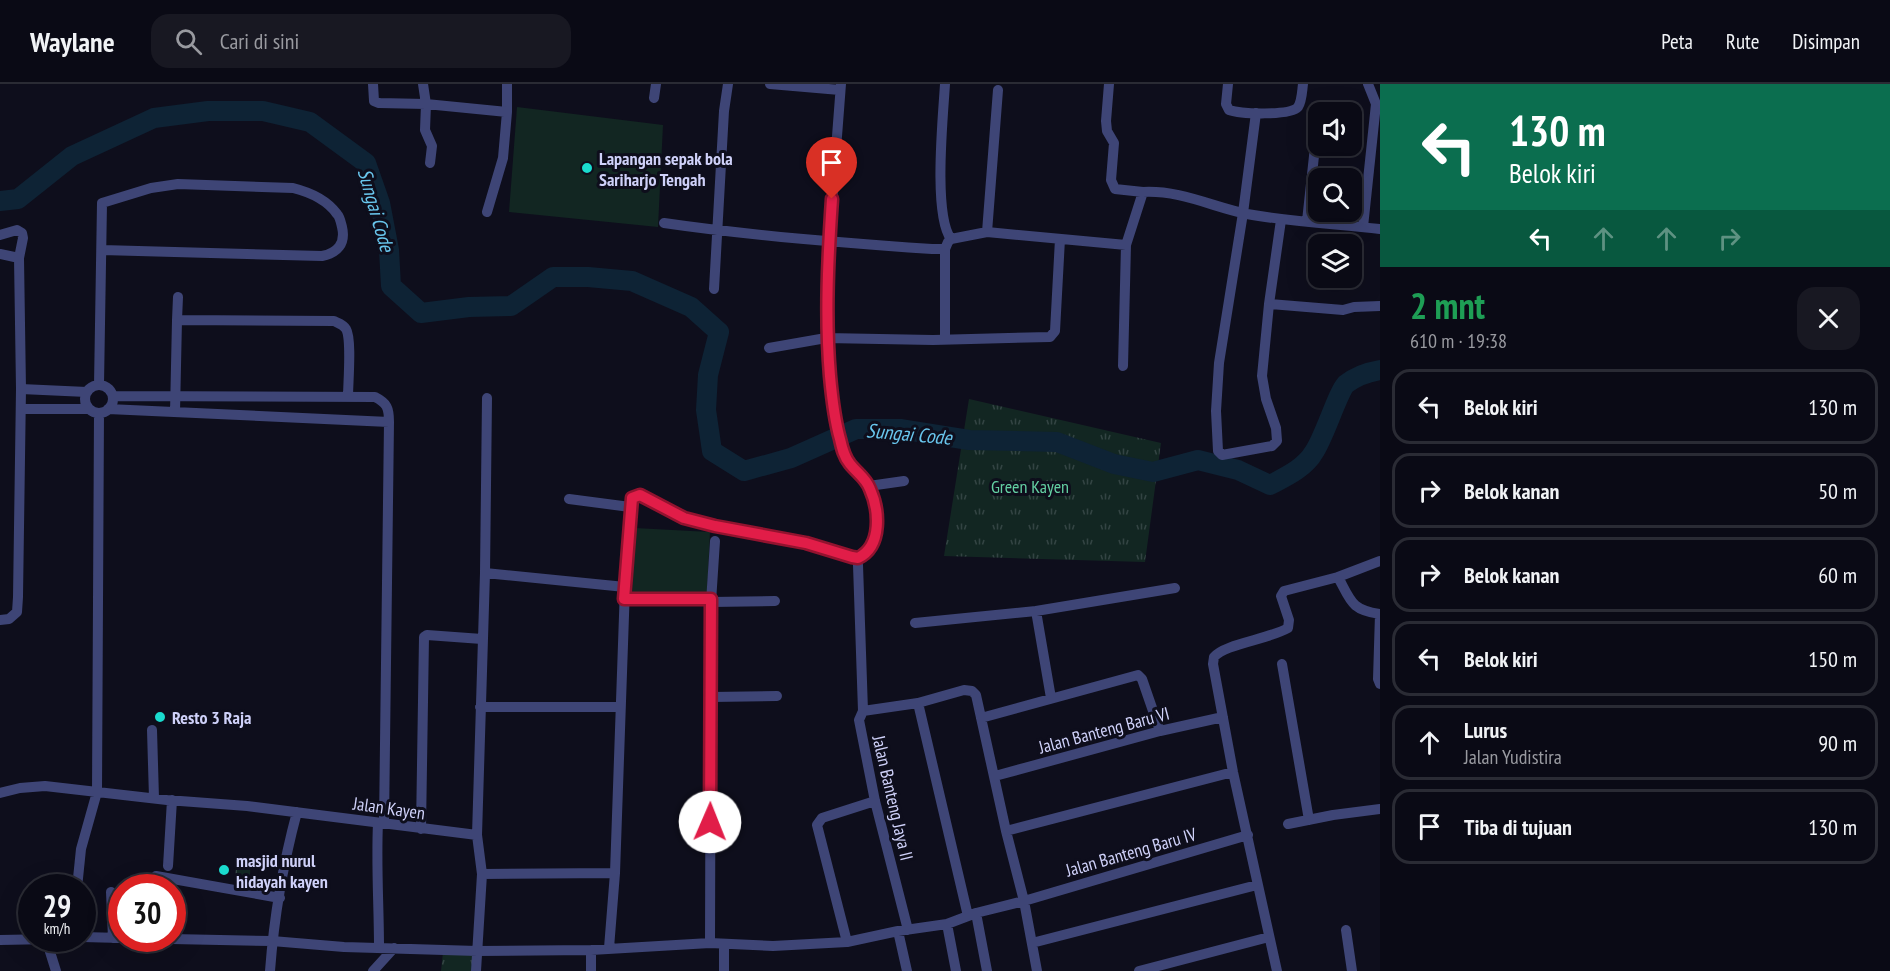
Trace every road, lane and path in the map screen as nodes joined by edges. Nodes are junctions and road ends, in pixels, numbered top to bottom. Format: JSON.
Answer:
{"nodes":[{"id":1,"x":373,"y":84,"type":"edge"},
{"id":2,"x":423,"y":84,"type":"edge"},
{"id":3,"x":507,"y":84,"type":"edge"},
{"id":4,"x":656,"y":84,"type":"edge"},
{"id":5,"x":728,"y":84,"type":"edge"},
{"id":6,"x":770,"y":84,"type":"edge"},
{"id":7,"x":945,"y":84,"type":"edge"},
{"id":8,"x":1109,"y":84,"type":"edge"},
{"id":9,"x":1228,"y":84,"type":"edge"},
{"id":10,"x":1303,"y":84,"type":"edge"},
{"id":11,"x":1368,"y":84,"type":"edge"},
{"id":12,"x":841,"y":87,"type":"edge"},
{"id":13,"x":998,"y":90,"type":"dead end"},
{"id":14,"x":654,"y":98,"type":"dead end"},
{"id":15,"x":426,"y":104,"type":"junction"},
{"id":16,"x":507,"y":112,"type":"junction"},
{"id":17,"x":1256,"y":113,"type":"junction"},
{"id":18,"x":1314,"y":156,"type":"edge"},
{"id":19,"x":430,"y":163,"type":"dead end"},
{"id":20,"x":1143,"y":192,"type":"junction"},
{"id":21,"x":487,"y":212,"type":"dead end"},
{"id":22,"x":1243,"y":213,"type":"junction"},
{"id":23,"x":1281,"y":220,"type":"junction"},
{"id":24,"x":1306,"y":221,"type":"junction"},
{"id":25,"x":664,"y":223,"type":"dead end"},
{"id":26,"x":1363,"y":227,"type":"junction"},
{"id":27,"x":1380,"y":229,"type":"edge"},
{"id":28,"x":718,"y":231,"type":"junction"},
{"id":29,"x":987,"y":232,"type":"junction"},
{"id":30,"x":0,"y":235,"type":"edge"},
{"id":31,"x":1060,"y":239,"type":"junction"},
{"id":32,"x":829,"y":243,"type":"junction"},
{"id":33,"x":948,"y":244,"type":"junction"},
{"id":34,"x":1126,"y":245,"type":"junction"},
{"id":35,"x":102,"y":250,"type":"junction"},
{"id":36,"x":0,"y":254,"type":"edge"},
{"id":37,"x":20,"y":258,"type":"junction"},
{"id":38,"x":714,"y":289,"type":"dead end"},
{"id":39,"x":178,"y":297,"type":"dead end"},
{"id":40,"x":1269,"y":304,"type":"junction"},
{"id":41,"x":1380,"y":306,"type":"edge"},
{"id":42,"x":177,"y":320,"type":"junction"},
{"id":43,"x":826,"y":338,"type":"junction"},
{"id":44,"x":945,"y":339,"type":"junction"},
{"id":45,"x":769,"y":348,"type":"dead end"},
{"id":46,"x":1123,"y":366,"type":"dead end"},
{"id":47,"x":99,"y":385,"type":"junction"},
{"id":48,"x":21,"y":389,"type":"junction"},
{"id":49,"x":87,"y":392,"type":"junction"},
{"id":50,"x":113,"y":396,"type":"junction"},
{"id":51,"x":175,"y":396,"type":"junction"},
{"id":52,"x":244,"y":396,"type":"junction"},
{"id":53,"x":263,"y":396,"type":"junction"},
{"id":54,"x":348,"y":397,"type":"junction"},
{"id":55,"x":487,"y":398,"type":"dead end"},
{"id":56,"x":21,"y":409,"type":"junction"},
{"id":57,"x":99,"y":410,"type":"junction"},
{"id":58,"x":176,"y":412,"type":"junction"},
{"id":59,"x":244,"y":415,"type":"junction"},
{"id":60,"x":263,"y":416,"type":"junction"},
{"id":61,"x":389,"y":422,"type":"junction"},
{"id":62,"x":904,"y":481,"type":"dead end"},
{"id":63,"x":869,"y":486,"type":"junction"},
{"id":64,"x":569,"y":499,"type":"dead end"},
{"id":65,"x":630,"y":507,"type":"junction"},
{"id":66,"x":716,"y":541,"type":"dead end"},
{"id":67,"x":1380,"y":561,"type":"edge"},
{"id":68,"x":858,"y":565,"type":"dead end"},
{"id":69,"x":485,"y":573,"type":"junction"},
{"id":70,"x":1338,"y":577,"type":"junction"},
{"id":71,"x":625,"y":586,"type":"junction"},
{"id":72,"x":1175,"y":588,"type":"dead end"},
{"id":73,"x":624,"y":599,"type":"junction"},
{"id":74,"x":711,"y":600,"type":"junction"},
{"id":75,"x":775,"y":601,"type":"dead end"},
{"id":76,"x":1036,"y":611,"type":"junction"},
{"id":77,"x":1380,"y":614,"type":"edge"},
{"id":78,"x":0,"y":620,"type":"edge"},
{"id":79,"x":915,"y":623,"type":"dead end"},
{"id":80,"x":482,"y":639,"type":"junction"},
{"id":81,"x":1282,"y":664,"type":"dead end"},
{"id":82,"x":1380,"y":684,"type":"edge"},
{"id":83,"x":777,"y":696,"type":"dead end"},
{"id":84,"x":711,"y":698,"type":"junction"},
{"id":85,"x":1051,"y":698,"type":"junction"},
{"id":86,"x":918,"y":703,"type":"junction"},
{"id":87,"x":620,"y":706,"type":"junction"},
{"id":88,"x":480,"y":707,"type":"junction"},
{"id":89,"x":863,"y":711,"type":"junction"},
{"id":90,"x":1223,"y":717,"type":"junction"},
{"id":91,"x":981,"y":718,"type":"junction"},
{"id":92,"x":152,"y":730,"type":"dead end"},
{"id":93,"x":1160,"y":731,"type":"junction"},
{"id":94,"x":1233,"y":772,"type":"junction"},
{"id":95,"x":995,"y":776,"type":"junction"},
{"id":96,"x":97,"y":792,"type":"junction"},
{"id":97,"x":0,"y":793,"type":"edge"},
{"id":98,"x":154,"y":798,"type":"junction"},
{"id":99,"x":172,"y":800,"type":"junction"},
{"id":100,"x":875,"y":801,"type":"junction"},
{"id":101,"x":1380,"y":809,"type":"edge"},
{"id":102,"x":297,"y":812,"type":"junction"},
{"id":103,"x":1309,"y":820,"type":"junction"},
{"id":104,"x":381,"y":824,"type":"junction"},
{"id":105,"x":1288,"y":824,"type":"dead end"},
{"id":106,"x":421,"y":829,"type":"junction"},
{"id":107,"x":1006,"y":831,"type":"junction"},
{"id":108,"x":477,"y":835,"type":"junction"},
{"id":109,"x":1248,"y":835,"type":"junction"},
{"id":110,"x":168,"y":866,"type":"dead end"},
{"id":111,"x":615,"y":873,"type":"junction"},
{"id":112,"x":78,"y":874,"type":"edge"},
{"id":113,"x":482,"y":874,"type":"junction"},
{"id":114,"x":186,"y":881,"type":"edge"},
{"id":115,"x":1257,"y":885,"type":"junction"},
{"id":116,"x":280,"y":898,"type":"junction"},
{"id":117,"x":1024,"y":901,"type":"junction"},
{"id":118,"x":972,"y":914,"type":"junction"},
{"id":119,"x":947,"y":924,"type":"junction"},
{"id":120,"x":903,"y":930,"type":"junction"},
{"id":121,"x":1346,"y":930,"type":"dead end"},
{"id":122,"x":1269,"y":937,"type":"junction"},
{"id":123,"x":186,"y":939,"type":"edge"},
{"id":124,"x":0,"y":940,"type":"edge"},
{"id":125,"x":18,"y":940,"type":"edge"},
{"id":126,"x":272,"y":941,"type":"junction"},
{"id":127,"x":847,"y":942,"type":"junction"},
{"id":128,"x":710,"y":943,"type":"junction"},
{"id":129,"x":1032,"y":943,"type":"junction"},
{"id":130,"x":724,"y":944,"type":"junction"},
{"id":131,"x":379,"y":948,"type":"junction"},
{"id":132,"x":394,"y":948,"type":"junction"},
{"id":133,"x":609,"y":948,"type":"junction"},
{"id":134,"x":591,"y":950,"type":"junction"},
{"id":135,"x":477,"y":951,"type":"junction"},
{"id":136,"x":50,"y":952,"type":"edge"},
{"id":137,"x":56,"y":971,"type":"edge"},
{"id":138,"x":270,"y":971,"type":"edge"},
{"id":139,"x":373,"y":971,"type":"edge"},
{"id":140,"x":476,"y":971,"type":"edge"},
{"id":141,"x":591,"y":971,"type":"edge"},
{"id":142,"x":724,"y":971,"type":"edge"},
{"id":143,"x":907,"y":971,"type":"edge"},
{"id":144,"x":956,"y":971,"type":"edge"},
{"id":145,"x":987,"y":971,"type":"edge"},
{"id":146,"x":1037,"y":971,"type":"edge"},
{"id":147,"x":1140,"y":971,"type":"edge"},
{"id":148,"x":1277,"y":971,"type":"edge"},
{"id":149,"x":1352,"y":971,"type":"edge"}],
"edges":[{"from":1,"to":15,"type":"street"},
{"from":2,"to":15,"type":"street"},
{"from":3,"to":16,"type":"street"},
{"from":4,"to":14,"type":"street"},
{"from":5,"to":28,"type":"street"},
{"from":6,"to":12,"type":"street"},
{"from":7,"to":33,"type":"street"},
{"from":8,"to":20,"type":"street"},
{"from":9,"to":17,"type":"street"},
{"from":10,"to":17,"type":"street"},
{"from":11,"to":26,"type":"street"},
{"from":12,"to":32,"type":"street"},
{"from":13,"to":29,"type":"street"},
{"from":15,"to":16,"type":"street"},
{"from":15,"to":19,"type":"street"},
{"from":16,"to":21,"type":"street"},
{"from":17,"to":22,"type":"street"},
{"from":18,"to":24,"type":"street"},
{"from":20,"to":22,"type":"street"},
{"from":20,"to":34,"type":"street"},
{"from":22,"to":23,"type":"street"},
{"from":22,"to":40,"type":"street"},
{"from":23,"to":24,"type":"street"},
{"from":23,"to":40,"type":"street"},
{"from":24,"to":26,"type":"street"},
{"from":25,"to":28,"type":"street"},
{"from":26,"to":27,"type":"street"},
{"from":28,"to":32,"type":"street"},
{"from":28,"to":38,"type":"street"},
{"from":29,"to":31,"type":"street"},
{"from":29,"to":33,"type":"street"},
{"from":30,"to":37,"type":"street"},
{"from":31,"to":34,"type":"street"},
{"from":31,"to":44,"type":"street"},
{"from":32,"to":33,"type":"street"},
{"from":32,"to":43,"type":"street"},
{"from":33,"to":44,"type":"street"},
{"from":34,"to":46,"type":"street"},
{"from":35,"to":35,"type":"street"},
{"from":35,"to":47,"type":"street"},
{"from":36,"to":37,"type":"street"},
{"from":37,"to":48,"type":"street"},
{"from":39,"to":42,"type":"street"},
{"from":40,"to":41,"type":"street"},
{"from":42,"to":51,"type":"street"},
{"from":42,"to":54,"type":"street"},
{"from":43,"to":44,"type":"street"},
{"from":43,"to":45,"type":"street"},
{"from":43,"to":63,"type":"street"},
{"from":47,"to":49,"type":"street"},
{"from":47,"to":50,"type":"street"},
{"from":48,"to":49,"type":"street"},
{"from":48,"to":56,"type":"street"},
{"from":49,"to":57,"type":"street"},
{"from":50,"to":51,"type":"street"},
{"from":50,"to":57,"type":"street"},
{"from":51,"to":52,"type":"street"},
{"from":51,"to":58,"type":"street"},
{"from":52,"to":53,"type":"street"},
{"from":52,"to":59,"type":"street"},
{"from":53,"to":54,"type":"street"},
{"from":53,"to":60,"type":"street"},
{"from":54,"to":61,"type":"street"},
{"from":55,"to":69,"type":"street"},
{"from":56,"to":57,"type":"street"},
{"from":56,"to":78,"type":"street"},
{"from":57,"to":58,"type":"street"},
{"from":57,"to":96,"type":"street"},
{"from":58,"to":59,"type":"street"},
{"from":59,"to":60,"type":"street"},
{"from":60,"to":61,"type":"street"},
{"from":61,"to":104,"type":"street"},
{"from":62,"to":63,"type":"street"},
{"from":63,"to":65,"type":"street"},
{"from":64,"to":65,"type":"street"},
{"from":65,"to":71,"type":"street"},
{"from":66,"to":74,"type":"street"},
{"from":67,"to":70,"type":"street"},
{"from":68,"to":89,"type":"street","name":"Jalan Banteng Jaya II"},
{"from":69,"to":71,"type":"street"},
{"from":69,"to":80,"type":"street"},
{"from":70,"to":77,"type":"street"},
{"from":70,"to":90,"type":"street"},
{"from":71,"to":73,"type":"street"},
{"from":72,"to":76,"type":"street"},
{"from":73,"to":74,"type":"street"},
{"from":73,"to":87,"type":"street"},
{"from":74,"to":75,"type":"street"},
{"from":74,"to":84,"type":"street"},
{"from":76,"to":79,"type":"street"},
{"from":76,"to":85,"type":"street"},
{"from":77,"to":82,"type":"street"},
{"from":80,"to":88,"type":"street"},
{"from":80,"to":106,"type":"street"},
{"from":81,"to":103,"type":"street"},
{"from":83,"to":84,"type":"street"},
{"from":84,"to":128,"type":"street"},
{"from":85,"to":91,"type":"street"},
{"from":85,"to":93,"type":"street"},
{"from":86,"to":89,"type":"street"},
{"from":86,"to":91,"type":"street"},
{"from":86,"to":118,"type":"street"},
{"from":87,"to":88,"type":"street"},
{"from":87,"to":111,"type":"street"},
{"from":88,"to":108,"type":"street"},
{"from":89,"to":100,"type":"street","name":"Jalan Banteng Jaya II"},
{"from":90,"to":93,"type":"street","name":"Jalan Banteng Baru VI"},
{"from":90,"to":94,"type":"street"},
{"from":91,"to":95,"type":"street"},
{"from":92,"to":98,"type":"street"},
{"from":93,"to":95,"type":"street","name":"Jalan Banteng Baru VI"},
{"from":94,"to":107,"type":"street"},
{"from":94,"to":109,"type":"street"},
{"from":95,"to":107,"type":"street"},
{"from":96,"to":97,"type":"street","name":"Jalan Kayen"},
{"from":96,"to":98,"type":"street","name":"Jalan Kayen"},
{"from":96,"to":112,"type":"street"},
{"from":98,"to":99,"type":"street","name":"Jalan Kayen"},
{"from":99,"to":102,"type":"street","name":"Jalan Kayen"},
{"from":99,"to":110,"type":"street"},
{"from":100,"to":120,"type":"street","name":"Jalan Banteng Jaya II"},
{"from":100,"to":127,"type":"street"},
{"from":101,"to":103,"type":"street"},
{"from":102,"to":104,"type":"street","name":"Jalan Kayen"},
{"from":102,"to":116,"type":"street"},
{"from":103,"to":105,"type":"street"},
{"from":104,"to":106,"type":"street","name":"Jalan Kayen"},
{"from":104,"to":131,"type":"street"},
{"from":106,"to":108,"type":"street","name":"Jalan Kayen"},
{"from":107,"to":117,"type":"street"},
{"from":108,"to":113,"type":"street"},
{"from":109,"to":115,"type":"street"},
{"from":109,"to":117,"type":"street","name":"Jalan Banteng Baru IV"},
{"from":111,"to":113,"type":"street"},
{"from":111,"to":133,"type":"street"},
{"from":113,"to":135,"type":"street"},
{"from":114,"to":116,"type":"street"},
{"from":115,"to":122,"type":"street"},
{"from":115,"to":129,"type":"street"},
{"from":116,"to":126,"type":"street"},
{"from":117,"to":118,"type":"street","name":"Jalan Banteng Baru IV"},
{"from":117,"to":129,"type":"street"},
{"from":118,"to":119,"type":"street","name":"Jalan Banteng Baru IV"},
{"from":118,"to":145,"type":"street"},
{"from":119,"to":120,"type":"street","name":"Jalan Banteng Baru IV"},
{"from":119,"to":144,"type":"street"},
{"from":120,"to":127,"type":"street","name":"Jalan Banteng Baru IV"},
{"from":120,"to":143,"type":"street","name":"Jalan Banteng Jaya II"},
{"from":121,"to":149,"type":"street"},
{"from":122,"to":147,"type":"street"},
{"from":122,"to":148,"type":"street"},
{"from":123,"to":126,"type":"street","name":"Jalan Banteng Baru IV"},
{"from":124,"to":125,"type":"street"},
{"from":126,"to":131,"type":"street","name":"Jalan Banteng Baru IV"},
{"from":126,"to":138,"type":"street"},
{"from":127,"to":130,"type":"street","name":"Jalan Banteng Baru IV"},
{"from":128,"to":130,"type":"street","name":"Jalan Banteng Baru IV"},
{"from":128,"to":133,"type":"street","name":"Jalan Banteng Baru IV"},
{"from":129,"to":146,"type":"street"},
{"from":130,"to":142,"type":"street"},
{"from":131,"to":132,"type":"street","name":"Jalan Banteng Baru IV"},
{"from":132,"to":135,"type":"street","name":"Jalan Banteng Baru IV"},
{"from":132,"to":139,"type":"street"},
{"from":133,"to":134,"type":"street","name":"Jalan Banteng Baru IV"},
{"from":134,"to":135,"type":"street","name":"Jalan Banteng Baru IV"},
{"from":134,"to":141,"type":"street"},
{"from":135,"to":140,"type":"street"},
{"from":136,"to":137,"type":"street"}]}
